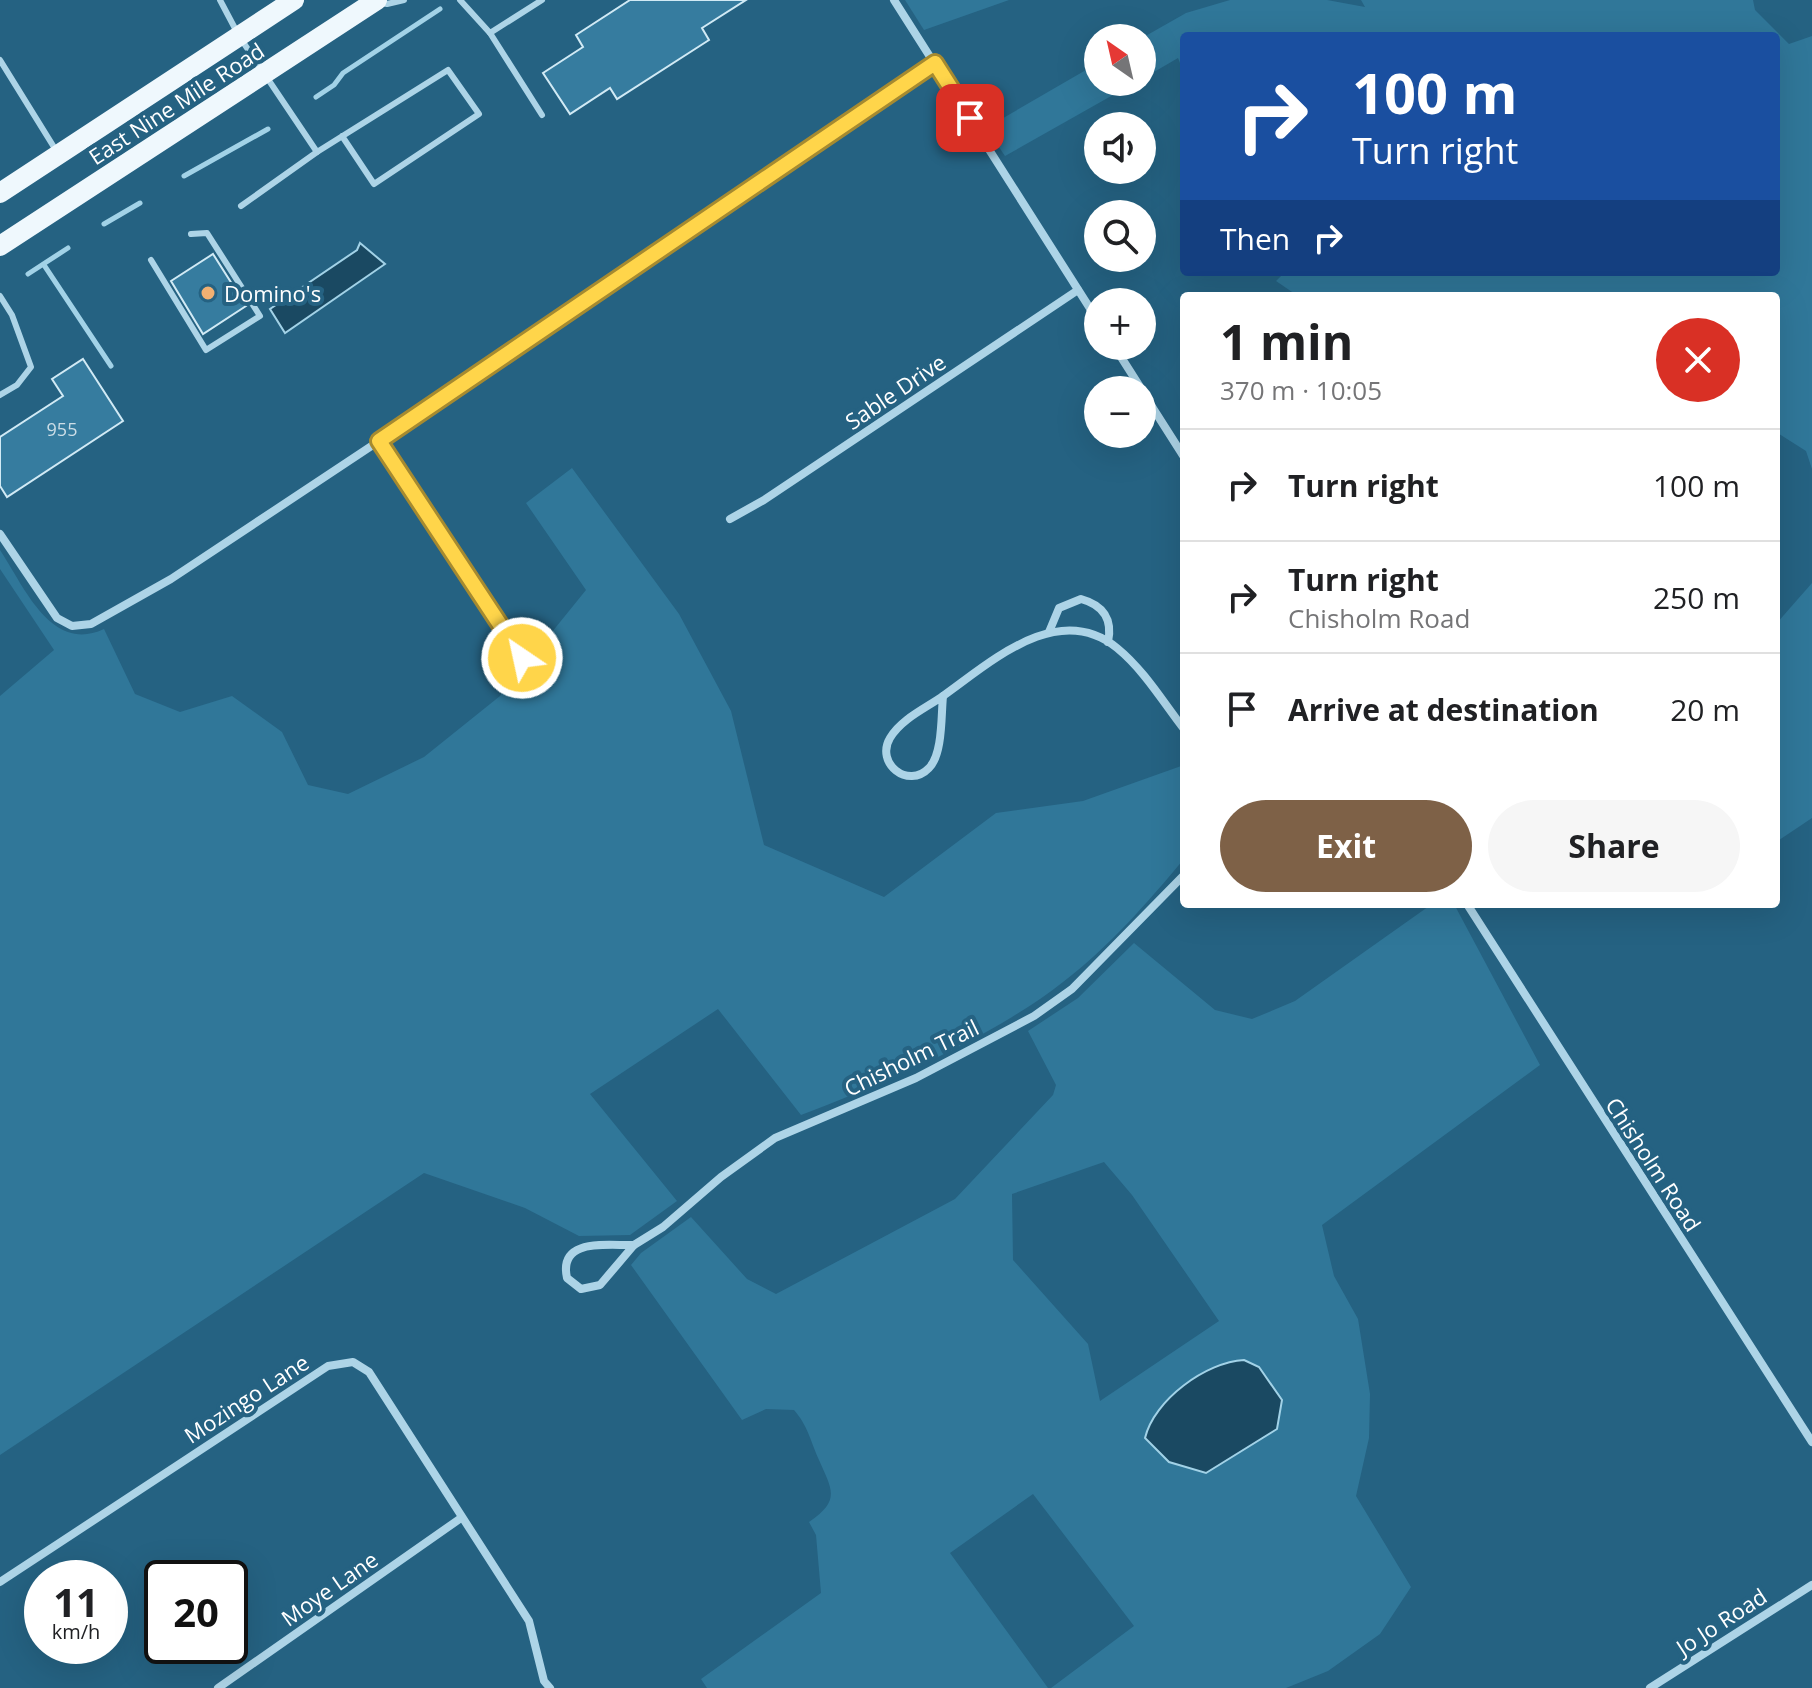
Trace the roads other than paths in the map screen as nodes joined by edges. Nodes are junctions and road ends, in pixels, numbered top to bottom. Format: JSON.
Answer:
{"nodes":[{"id":1,"x":220,"y":0,"type":"edge"},
{"id":2,"x":294,"y":0,"type":"edge"},
{"id":3,"x":377,"y":0,"type":"edge"},
{"id":4,"x":404,"y":0,"type":"edge"},
{"id":5,"x":460,"y":0,"type":"edge"},
{"id":6,"x":542,"y":0,"type":"edge"},
{"id":7,"x":894,"y":0,"type":"edge"},
{"id":8,"x":490,"y":33,"type":"junction"},
{"id":9,"x":239,"y":36,"type":"junction"},
{"id":10,"x":0,"y":60,"type":"edge"},
{"id":11,"x":935,"y":63,"type":"junction"},
{"id":12,"x":265,"y":73,"type":"junction"},
{"id":13,"x":542,"y":115,"type":"dead end"},
{"id":14,"x":342,"y":136,"type":"junction"},
{"id":15,"x":317,"y":152,"type":"junction"},
{"id":16,"x":58,"y":154,"type":"junction"},
{"id":17,"x":0,"y":193,"type":"edge"},
{"id":18,"x":241,"y":206,"type":"dead end"},
{"id":19,"x":191,"y":234,"type":"dead end"},
{"id":20,"x":0,"y":246,"type":"edge"},
{"id":21,"x":151,"y":260,"type":"dead end"},
{"id":22,"x":1078,"y":290,"type":"junction"},
{"id":23,"x":0,"y":296,"type":"edge"},
{"id":24,"x":1084,"y":299,"type":"edge"},
{"id":25,"x":0,"y":395,"type":"edge"},
{"id":26,"x":1156,"y":412,"type":"edge"},
{"id":27,"x":379,"y":441,"type":"junction"},
{"id":28,"x":1180,"y":451,"type":"edge"},
{"id":29,"x":730,"y":519,"type":"dead end"},
{"id":30,"x":0,"y":534,"type":"edge"},
{"id":31,"x":1049,"y":632,"type":"junction"},
{"id":32,"x":1108,"y":642,"type":"junction"},
{"id":33,"x":522,"y":658,"type":"dead end"},
{"id":34,"x":943,"y":696,"type":"junction"},
{"id":35,"x":1180,"y":716,"type":"edge"},
{"id":36,"x":1180,"y":879,"type":"edge"},
{"id":37,"x":1470,"y":908,"type":"edge"},
{"id":38,"x":634,"y":1245,"type":"junction"},
{"id":39,"x":1812,"y":1442,"type":"edge"},
{"id":40,"x":461,"y":1518,"type":"junction"},
{"id":41,"x":0,"y":1582,"type":"edge"},
{"id":42,"x":1812,"y":1585,"type":"edge"},
{"id":43,"x":217,"y":1688,"type":"edge"},
{"id":44,"x":550,"y":1688,"type":"edge"},
{"id":45,"x":1650,"y":1688,"type":"edge"}],
"edges":[{"from":1,"to":9,"type":"lane"},
{"from":2,"to":9,"type":"main road","name":"East Nine Mile Road"},
{"from":3,"to":4,"type":"lane"},
{"from":3,"to":12,"type":"main road","name":"East Nine Mile Road"},
{"from":5,"to":8,"type":"lane"},
{"from":6,"to":8,"type":"lane"},
{"from":7,"to":11,"type":"street"},
{"from":8,"to":13,"type":"lane"},
{"from":9,"to":12,"type":"lane"},
{"from":9,"to":16,"type":"main road","name":"East Nine Mile Road"},
{"from":10,"to":16,"type":"lane"},
{"from":11,"to":22,"type":"street"},
{"from":11,"to":27,"type":"street"},
{"from":12,"to":15,"type":"lane"},
{"from":12,"to":20,"type":"main road","name":"East Nine Mile Road"},
{"from":14,"to":14,"type":"lane"},
{"from":14,"to":15,"type":"lane"},
{"from":15,"to":18,"type":"lane"},
{"from":16,"to":17,"type":"main road","name":"East Nine Mile Road"},
{"from":19,"to":21,"type":"lane"},
{"from":22,"to":24,"type":"street"},
{"from":22,"to":29,"type":"street","name":"Sable Drive"},
{"from":23,"to":25,"type":"lane"},
{"from":26,"to":28,"type":"street"},
{"from":27,"to":30,"type":"street"},
{"from":27,"to":33,"type":"lane"},
{"from":31,"to":32,"type":"street"},
{"from":31,"to":32,"type":"street"},
{"from":31,"to":34,"type":"street"},
{"from":32,"to":35,"type":"street"},
{"from":34,"to":34,"type":"street"},
{"from":36,"to":38,"type":"street","name":"Chisholm Trail"},
{"from":37,"to":39,"type":"street","name":"Chisholm Road"},
{"from":38,"to":38,"type":"street","name":"Chisholm Trail"},
{"from":40,"to":41,"type":"street","name":"Mozingo Lane"},
{"from":40,"to":43,"type":"street","name":"Moye Lane"},
{"from":40,"to":44,"type":"street","name":"Mozingo Lane"},
{"from":42,"to":45,"type":"street","name":"Jo Jo Road"}]}
